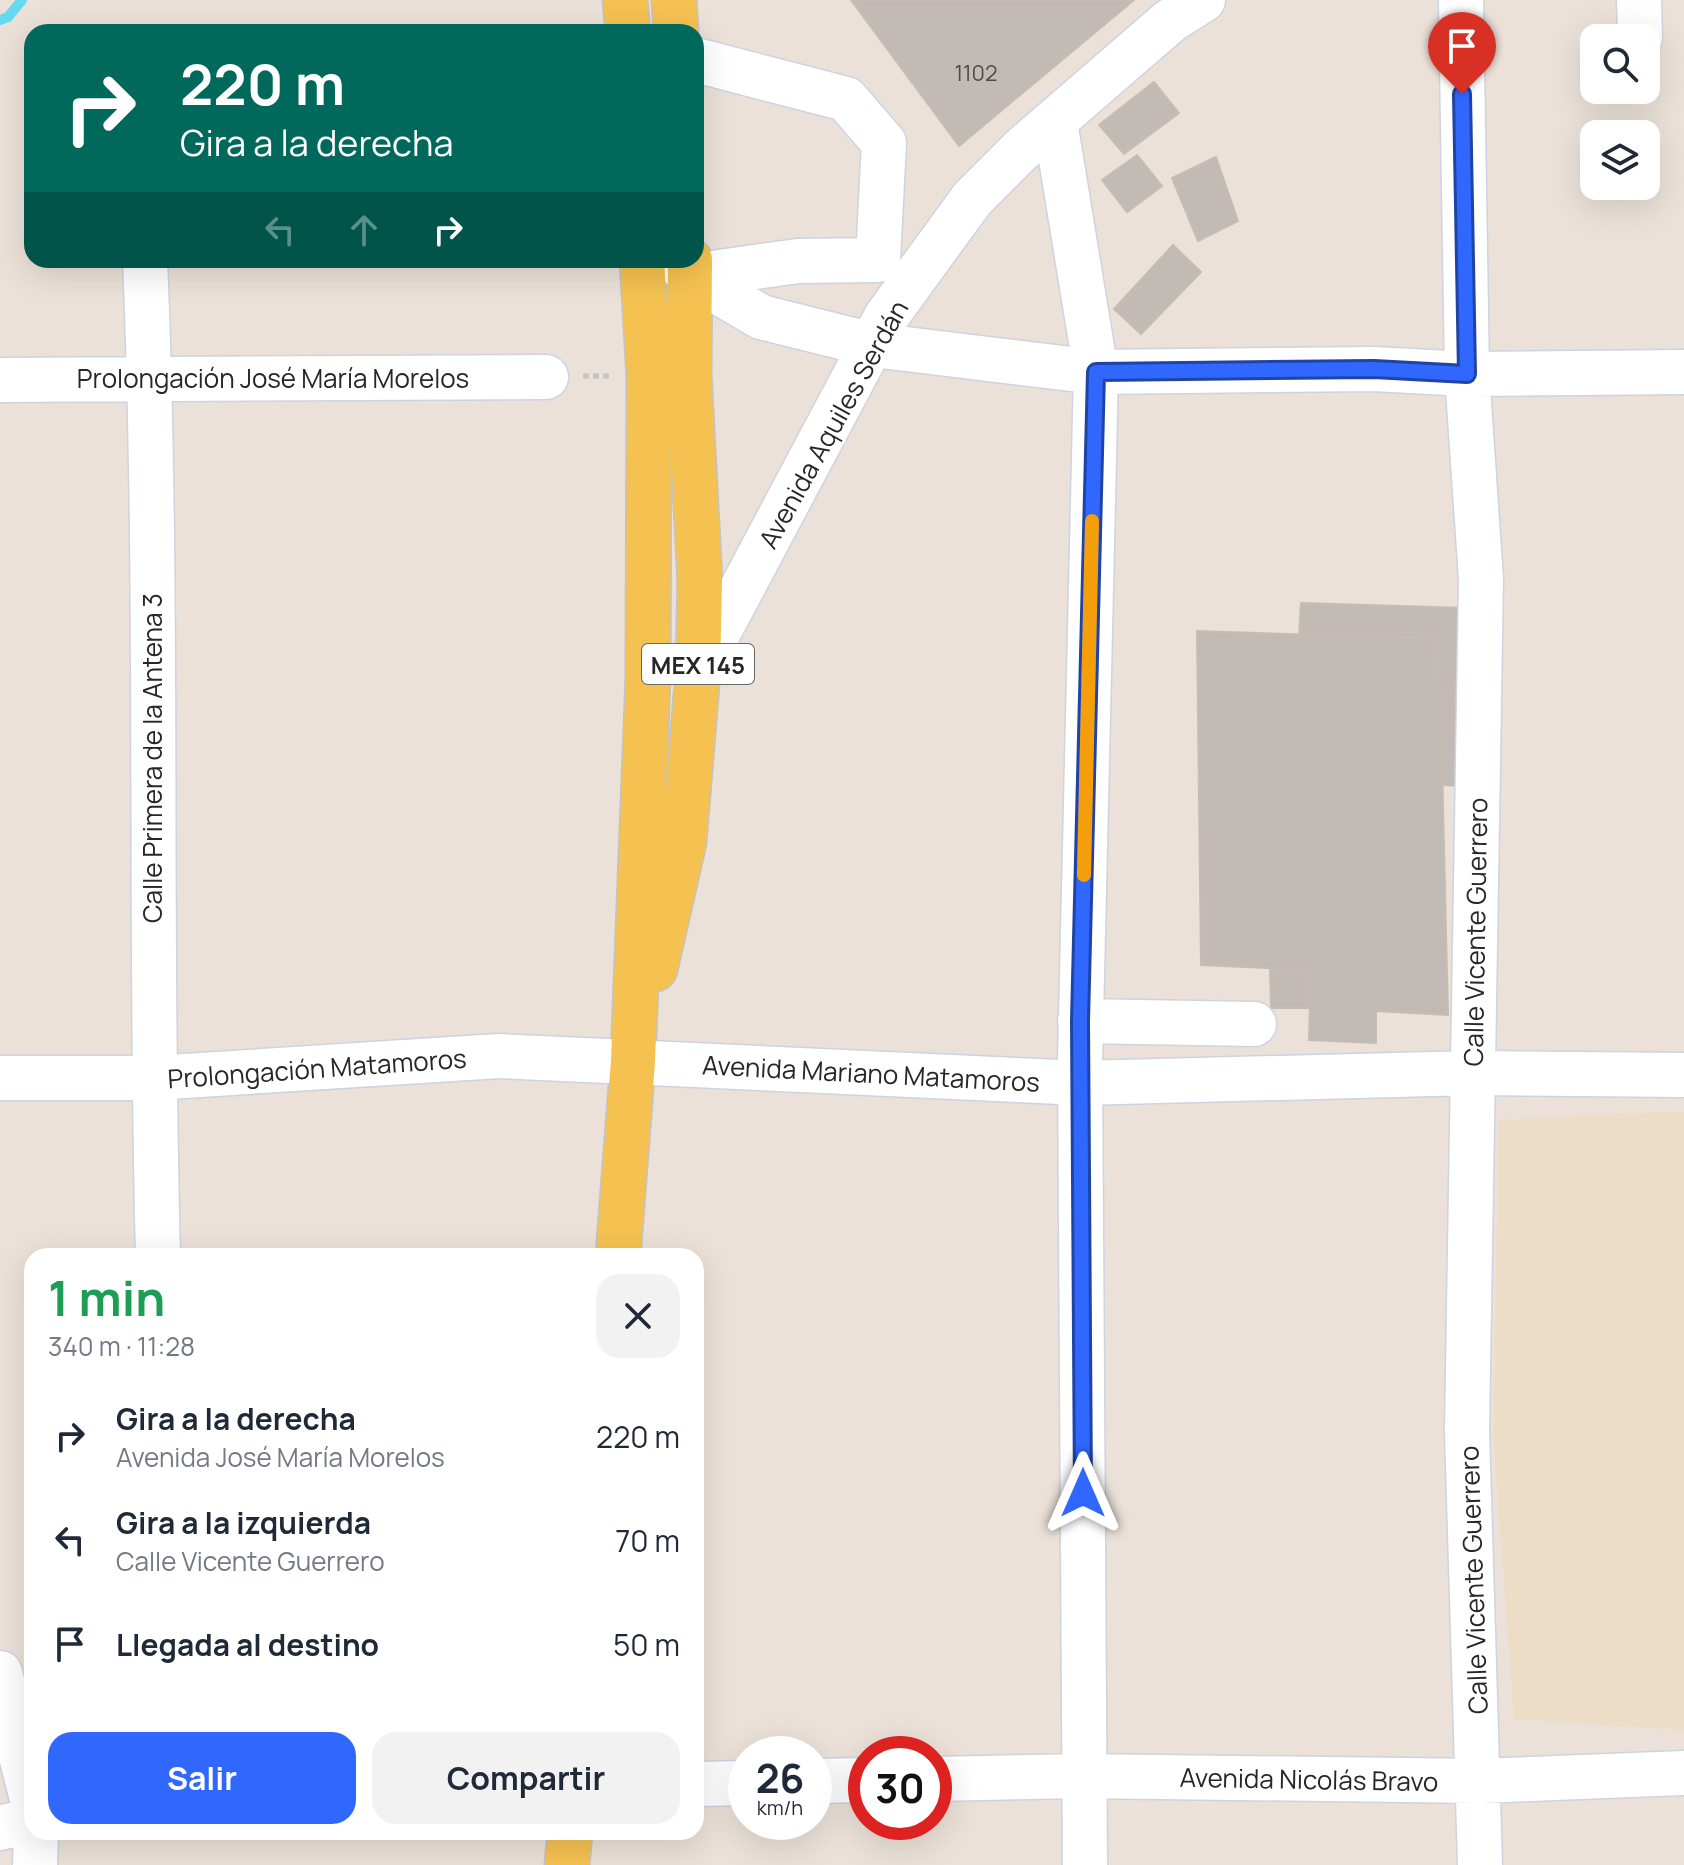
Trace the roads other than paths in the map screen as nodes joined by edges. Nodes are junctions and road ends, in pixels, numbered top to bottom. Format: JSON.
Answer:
{"nodes":[{"id":1,"x":625,"y":0,"type":"edge"},
{"id":2,"x":674,"y":0,"type":"edge"},
{"id":3,"x":1203,"y":0,"type":"edge"},
{"id":4,"x":1461,"y":0,"type":"edge"},
{"id":5,"x":1639,"y":0,"type":"edge"},
{"id":6,"x":627,"y":24,"type":"edge"},
{"id":7,"x":676,"y":24,"type":"edge"},
{"id":8,"x":1640,"y":24,"type":"edge"},
{"id":9,"x":704,"y":62,"type":"edge"},
{"id":10,"x":1055,"y":122,"type":"junction"},
{"id":11,"x":878,"y":260,"type":"junction"},
{"id":12,"x":704,"y":264,"type":"edge"},
{"id":13,"x":145,"y":268,"type":"edge"},
{"id":14,"x":642,"y":268,"type":"edge"},
{"id":15,"x":685,"y":268,"type":"edge"},
{"id":16,"x":689,"y":268,"type":"edge"},
{"id":17,"x":880,"y":331,"type":"junction"},
{"id":18,"x":1096,"y":372,"type":"junction"},
{"id":19,"x":1684,"y":372,"type":"edge"},
{"id":20,"x":1467,"y":374,"type":"junction"},
{"id":21,"x":546,"y":377,"type":"dead end"},
{"id":22,"x":150,"y":379,"type":"junction"},
{"id":23,"x":0,"y":380,"type":"edge"},
{"id":24,"x":698,"y":671,"type":"junction"},
{"id":25,"x":1080,"y":1021,"type":"junction"},
{"id":26,"x":1254,"y":1024,"type":"dead end"},
{"id":27,"x":633,"y":1061,"type":"junction"},
{"id":28,"x":1472,"y":1073,"type":"junction"},
{"id":29,"x":1684,"y":1075,"type":"edge"},
{"id":30,"x":0,"y":1078,"type":"edge"},
{"id":31,"x":153,"y":1078,"type":"junction"},
{"id":32,"x":1081,"y":1083,"type":"junction"},
{"id":33,"x":158,"y":1248,"type":"edge"},
{"id":34,"x":619,"y":1248,"type":"edge"},
{"id":35,"x":24,"y":1668,"type":"edge"},
{"id":36,"x":0,"y":1671,"type":"edge"},
{"id":37,"x":24,"y":1767,"type":"edge"},
{"id":38,"x":1684,"y":1773,"type":"edge"},
{"id":39,"x":1083,"y":1776,"type":"junction"},
{"id":40,"x":952,"y":1779,"type":"edge"},
{"id":41,"x":1480,"y":1781,"type":"junction"},
{"id":42,"x":728,"y":1783,"type":"edge"},
{"id":43,"x":704,"y":1784,"type":"edge"},
{"id":44,"x":24,"y":1822,"type":"edge"},
{"id":45,"x":0,"y":1828,"type":"edge"},
{"id":46,"x":36,"y":1840,"type":"edge"},
{"id":47,"x":569,"y":1840,"type":"edge"},
{"id":48,"x":35,"y":1865,"type":"edge"},
{"id":49,"x":567,"y":1865,"type":"edge"},
{"id":50,"x":1085,"y":1865,"type":"edge"},
{"id":51,"x":1480,"y":1865,"type":"edge"}],
"edges":[{"from":1,"to":6,"type":"main road"},
{"from":2,"to":7,"type":"main road"},
{"from":3,"to":10,"type":"street","name":"Avenida Aquiles Serdán"},
{"from":4,"to":20,"type":"street","name":"Calle Vicente Guerrero"},
{"from":5,"to":8,"type":"street"},
{"from":9,"to":11,"type":"street"},
{"from":10,"to":17,"type":"street","name":"Avenida Aquiles Serdán"},
{"from":10,"to":18,"type":"street"},
{"from":11,"to":12,"type":"street"},
{"from":11,"to":17,"type":"street"},
{"from":13,"to":22,"type":"street","name":"Calle Primera de la Antena 3"},
{"from":14,"to":27,"type":"main road","number":"MEX 145"},
{"from":15,"to":24,"type":"main road","number":"MEX 145"},
{"from":16,"to":17,"type":"street"},
{"from":17,"to":18,"type":"street"},
{"from":17,"to":24,"type":"street","name":"Avenida Aquiles Serdán"},
{"from":18,"to":20,"type":"street"},
{"from":18,"to":25,"type":"street"},
{"from":19,"to":20,"type":"street"},
{"from":20,"to":28,"type":"street","name":"Calle Vicente Guerrero"},
{"from":21,"to":22,"type":"street","name":"Prolongación José María Morelos"},
{"from":22,"to":23,"type":"street","name":"Prolongación José María Morelos"},
{"from":22,"to":31,"type":"street","name":"Calle Primera de la Antena 3"},
{"from":24,"to":27,"type":"main road","number":"MEX 145"},
{"from":25,"to":26,"type":"street"},
{"from":25,"to":32,"type":"street"},
{"from":27,"to":31,"type":"street","name":"Prolongación Matamoros"},
{"from":27,"to":32,"type":"street","name":"Avenida Mariano Matamoros"},
{"from":27,"to":34,"type":"main road","number":"MEX 145"},
{"from":28,"to":29,"type":"street","name":"Avenida Mariano Matamoros"},
{"from":28,"to":32,"type":"street","name":"Avenida Mariano Matamoros"},
{"from":28,"to":41,"type":"street","name":"Calle Vicente Guerrero"},
{"from":30,"to":31,"type":"street","name":"Prolongación Matamoros"},
{"from":31,"to":33,"type":"street","name":"Calle Primera de la Antena 3"},
{"from":32,"to":39,"type":"street"},
{"from":35,"to":36,"type":"street"},
{"from":36,"to":37,"type":"street"},
{"from":38,"to":41,"type":"street","name":"Avenida Nicolás Bravo"},
{"from":39,"to":40,"type":"street","name":"Avenida Nicolás Bravo"},
{"from":39,"to":41,"type":"street","name":"Avenida Nicolás Bravo"},
{"from":39,"to":50,"type":"street"},
{"from":41,"to":51,"type":"street","name":"Calle Vicente Guerrero"},
{"from":42,"to":43,"type":"street"},
{"from":44,"to":45,"type":"street"},
{"from":46,"to":48,"type":"street"},
{"from":47,"to":49,"type":"main road"}]}
